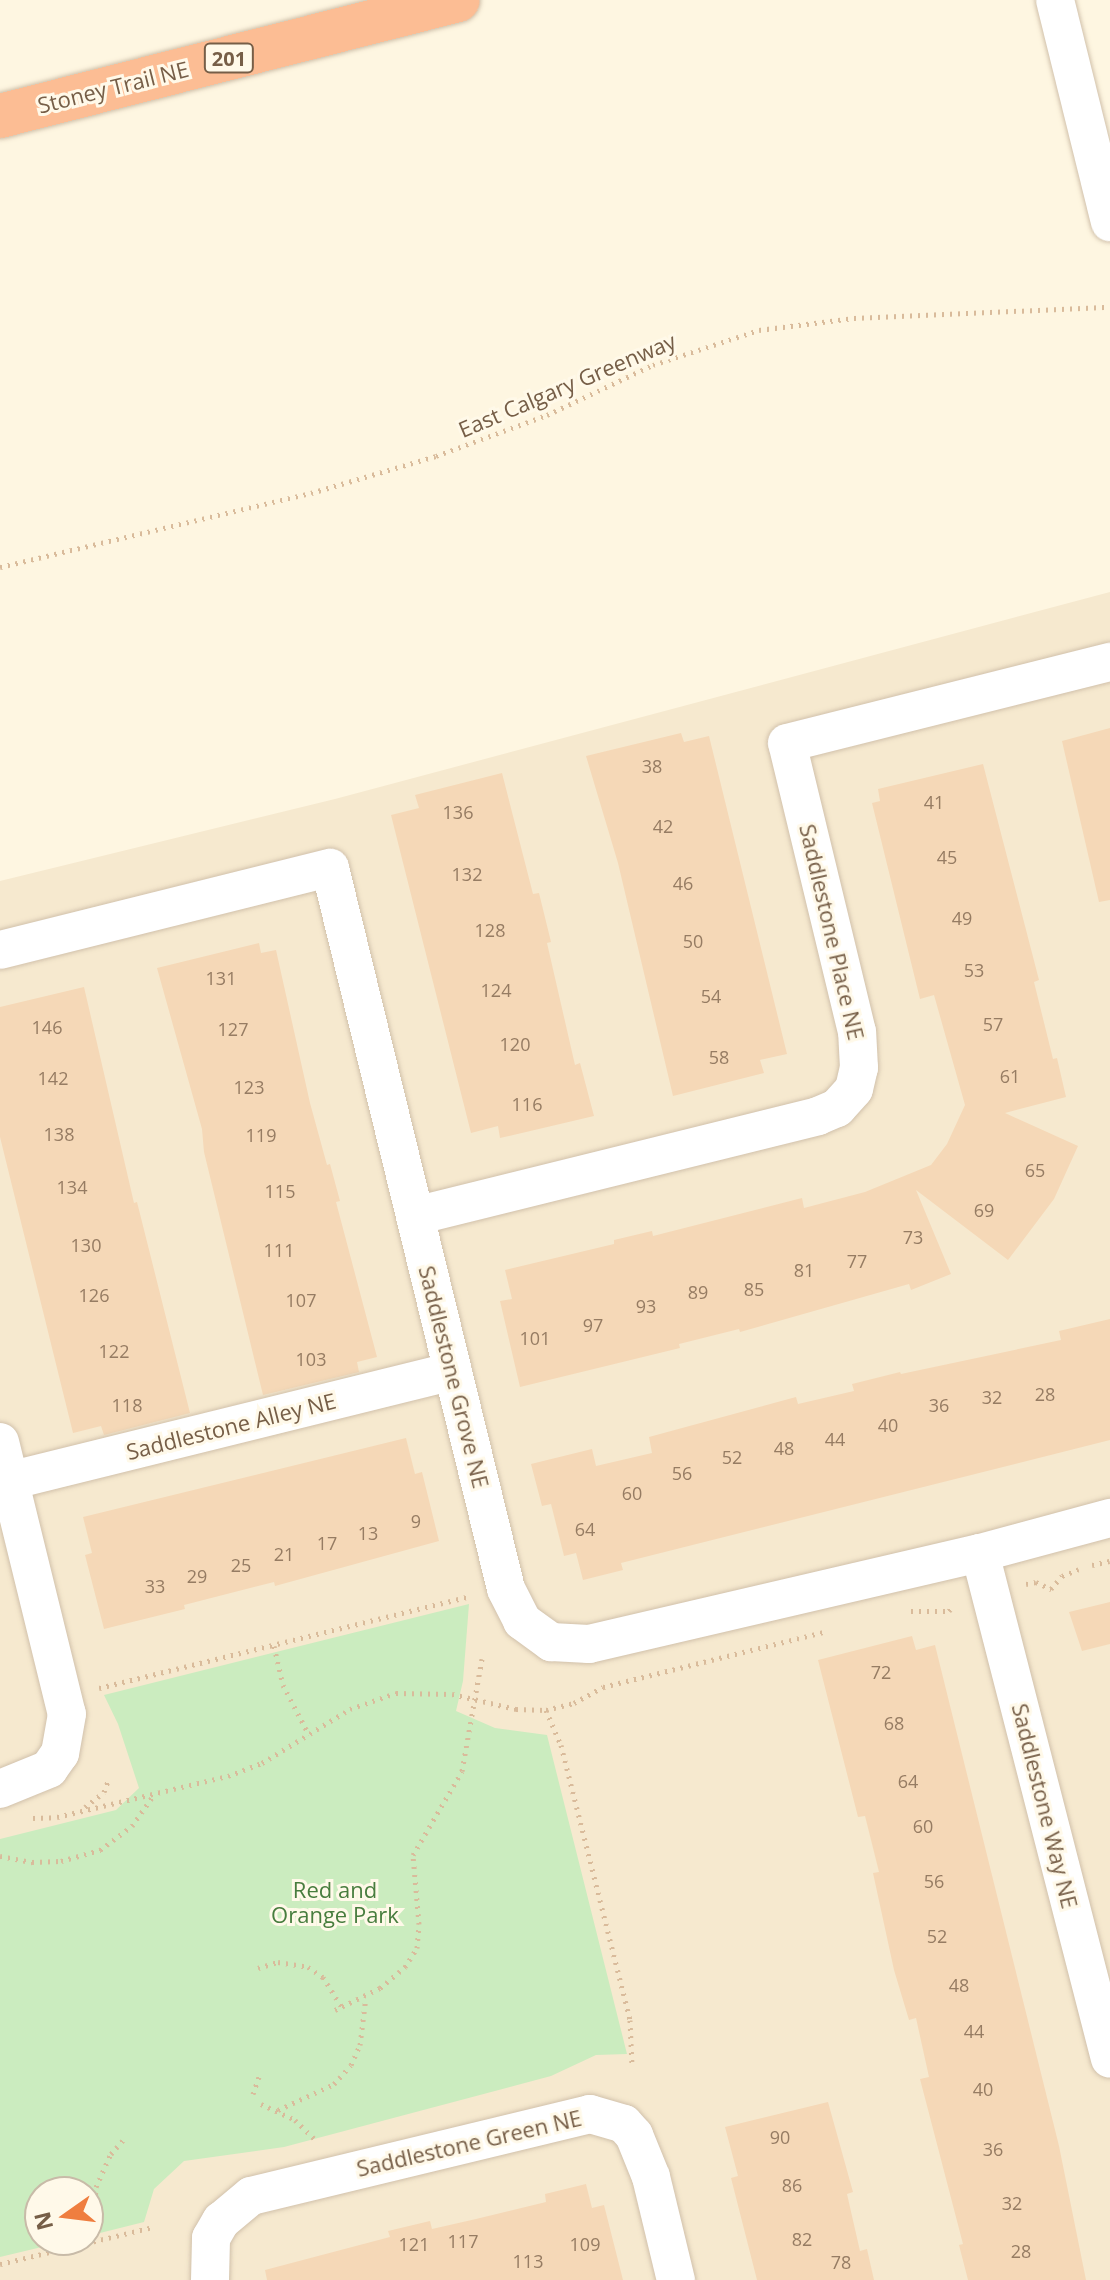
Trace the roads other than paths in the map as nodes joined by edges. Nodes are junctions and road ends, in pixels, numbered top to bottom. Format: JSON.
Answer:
{"nodes":[{"id":1,"x":458,"y":0,"type":"edge"},
{"id":2,"x":1055,"y":0,"type":"edge"},
{"id":3,"x":0,"y":116,"type":"edge"},
{"id":4,"x":1110,"y":222,"type":"edge"},
{"id":5,"x":1110,"y":662,"type":"edge"},
{"id":6,"x":0,"y":950,"type":"edge"},
{"id":7,"x":415,"y":1216,"type":"junction"},
{"id":8,"x":453,"y":1371,"type":"junction"},
{"id":9,"x":0,"y":1442,"type":"edge"},
{"id":10,"x":9,"y":1481,"type":"junction"},
{"id":11,"x":1110,"y":1518,"type":"edge"},
{"id":12,"x":980,"y":1553,"type":"junction"},
{"id":13,"x":10,"y":1805,"type":"edge"},
{"id":14,"x":1110,"y":2059,"type":"edge"},
{"id":15,"x":210,"y":2280,"type":"edge"},
{"id":16,"x":676,"y":2280,"type":"edge"}],
"edges":[{"from":1,"to":3,"type":"highway","name":"Stoney Trail NE","number":"201"},
{"from":2,"to":4,"type":"street"},
{"from":5,"to":7,"type":"street","name":"Saddlestone Place NE"},
{"from":6,"to":7,"type":"street","name":"Saddlestone Grove NE"},
{"from":7,"to":8,"type":"street","name":"Saddlestone Grove NE"},
{"from":8,"to":10,"type":"street","name":"Saddlestone Alley NE"},
{"from":8,"to":12,"type":"street","name":"Saddlestone Grove NE"},
{"from":9,"to":10,"type":"street"},
{"from":10,"to":13,"type":"street"},
{"from":11,"to":12,"type":"street","name":"Saddlestone Grove NE"},
{"from":12,"to":14,"type":"street","name":"Saddlestone Way NE"},
{"from":15,"to":16,"type":"street","name":"Saddlestone Green NE"}]}
